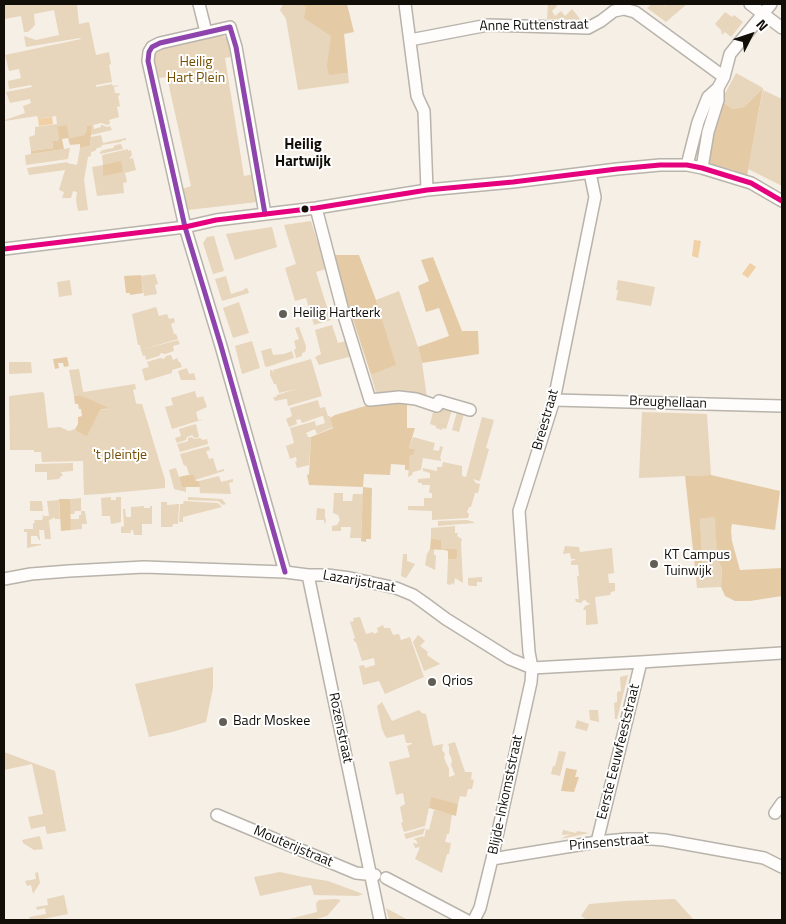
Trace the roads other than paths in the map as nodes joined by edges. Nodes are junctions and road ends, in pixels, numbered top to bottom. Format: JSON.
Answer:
{"nodes":[{"id":1,"x":199,"y":4,"type":"edge"},
{"id":2,"x":405,"y":4,"type":"edge"},
{"id":3,"x":750,"y":4,"type":"edge"},
{"id":4,"x":771,"y":4,"type":"edge"},
{"id":5,"x":622,"y":6,"type":"edge"},
{"id":6,"x":763,"y":14,"type":"junction"},
{"id":7,"x":782,"y":28,"type":"edge"},
{"id":8,"x":206,"y":32,"type":"junction"},
{"id":9,"x":410,"y":40,"type":"junction"},
{"id":10,"x":724,"y":76,"type":"junction"},
{"id":11,"x":718,"y":88,"type":"junction"},
{"id":12,"x":688,"y":165,"type":"junction"},
{"id":13,"x":702,"y":168,"type":"junction"},
{"id":14,"x":590,"y":172,"type":"junction"},
{"id":15,"x":428,"y":190,"type":"junction"},
{"id":16,"x":782,"y":201,"type":"edge"},
{"id":17,"x":316,"y":208,"type":"junction"},
{"id":18,"x":265,"y":214,"type":"junction"},
{"id":19,"x":185,"y":227,"type":"junction"},
{"id":20,"x":4,"y":249,"type":"edge"},
{"id":21,"x":554,"y":400,"type":"junction"},
{"id":22,"x":782,"y":406,"type":"edge"},
{"id":23,"x":470,"y":410,"type":"dead end"},
{"id":24,"x":284,"y":572,"type":"junction"},
{"id":25,"x":308,"y":574,"type":"junction"},
{"id":26,"x":4,"y":579,"type":"edge"},
{"id":27,"x":782,"y":653,"type":"edge"},
{"id":28,"x":641,"y":662,"type":"junction"},
{"id":29,"x":532,"y":668,"type":"junction"},
{"id":30,"x":782,"y":803,"type":"edge"},
{"id":31,"x":775,"y":813,"type":"dead end"},
{"id":32,"x":218,"y":815,"type":"dead end"},
{"id":33,"x":597,"y":842,"type":"junction"},
{"id":34,"x":492,"y":858,"type":"junction"},
{"id":35,"x":782,"y":867,"type":"edge"},
{"id":36,"x":378,"y":876,"type":"junction"},
{"id":37,"x":462,"y":918,"type":"edge"},
{"id":38,"x":380,"y":920,"type":"edge"},
{"id":39,"x":474,"y":920,"type":"edge"}],
"edges":[{"from":1,"to":8,"type":"street"},
{"from":2,"to":9,"type":"street"},
{"from":3,"to":6,"type":"street"},
{"from":4,"to":6,"type":"street"},
{"from":5,"to":9,"type":"street","name":"Anne Ruttenstraat"},
{"from":5,"to":10,"type":"street","name":"Anne Ruttenstraat"},
{"from":6,"to":7,"type":"street"},
{"from":6,"to":10,"type":"street"},
{"from":8,"to":18,"type":"street"},
{"from":8,"to":19,"type":"street"},
{"from":9,"to":15,"type":"street"},
{"from":10,"to":11,"type":"street"},
{"from":11,"to":12,"type":"street"},
{"from":11,"to":13,"type":"street"},
{"from":12,"to":13,"type":"street"},
{"from":12,"to":14,"type":"street"},
{"from":13,"to":16,"type":"street"},
{"from":14,"to":15,"type":"street"},
{"from":14,"to":21,"type":"street","name":"Breestraat"},
{"from":15,"to":17,"type":"street"},
{"from":17,"to":18,"type":"street"},
{"from":17,"to":23,"type":"street"},
{"from":18,"to":19,"type":"street"},
{"from":19,"to":20,"type":"street"},
{"from":19,"to":24,"type":"street"},
{"from":21,"to":22,"type":"street","name":"Breughellaan"},
{"from":21,"to":29,"type":"street","name":"Breestraat"},
{"from":24,"to":25,"type":"street","name":"Lazarijstraat"},
{"from":24,"to":26,"type":"street","name":"Lazarijstraat"},
{"from":25,"to":29,"type":"street","name":"Lazarijstraat"},
{"from":25,"to":36,"type":"street","name":"Rozenstraat"},
{"from":27,"to":28,"type":"street","name":"Lazarijstraat"},
{"from":28,"to":29,"type":"street","name":"Lazarijstraat"},
{"from":28,"to":33,"type":"street","name":"Eerste Eeuwfeeststraat"},
{"from":29,"to":34,"type":"street","name":"Blijde-Inkomststraat"},
{"from":30,"to":31,"type":"street"},
{"from":32,"to":36,"type":"street","name":"Mouterijstraat"},
{"from":33,"to":34,"type":"street","name":"Prinsenstraat"},
{"from":33,"to":35,"type":"street","name":"Prinsenstraat"},
{"from":34,"to":39,"type":"street","name":"Blijde-Inkomststraat"},
{"from":36,"to":37,"type":"street"},
{"from":36,"to":38,"type":"street","name":"Rozenstraat"}]}
